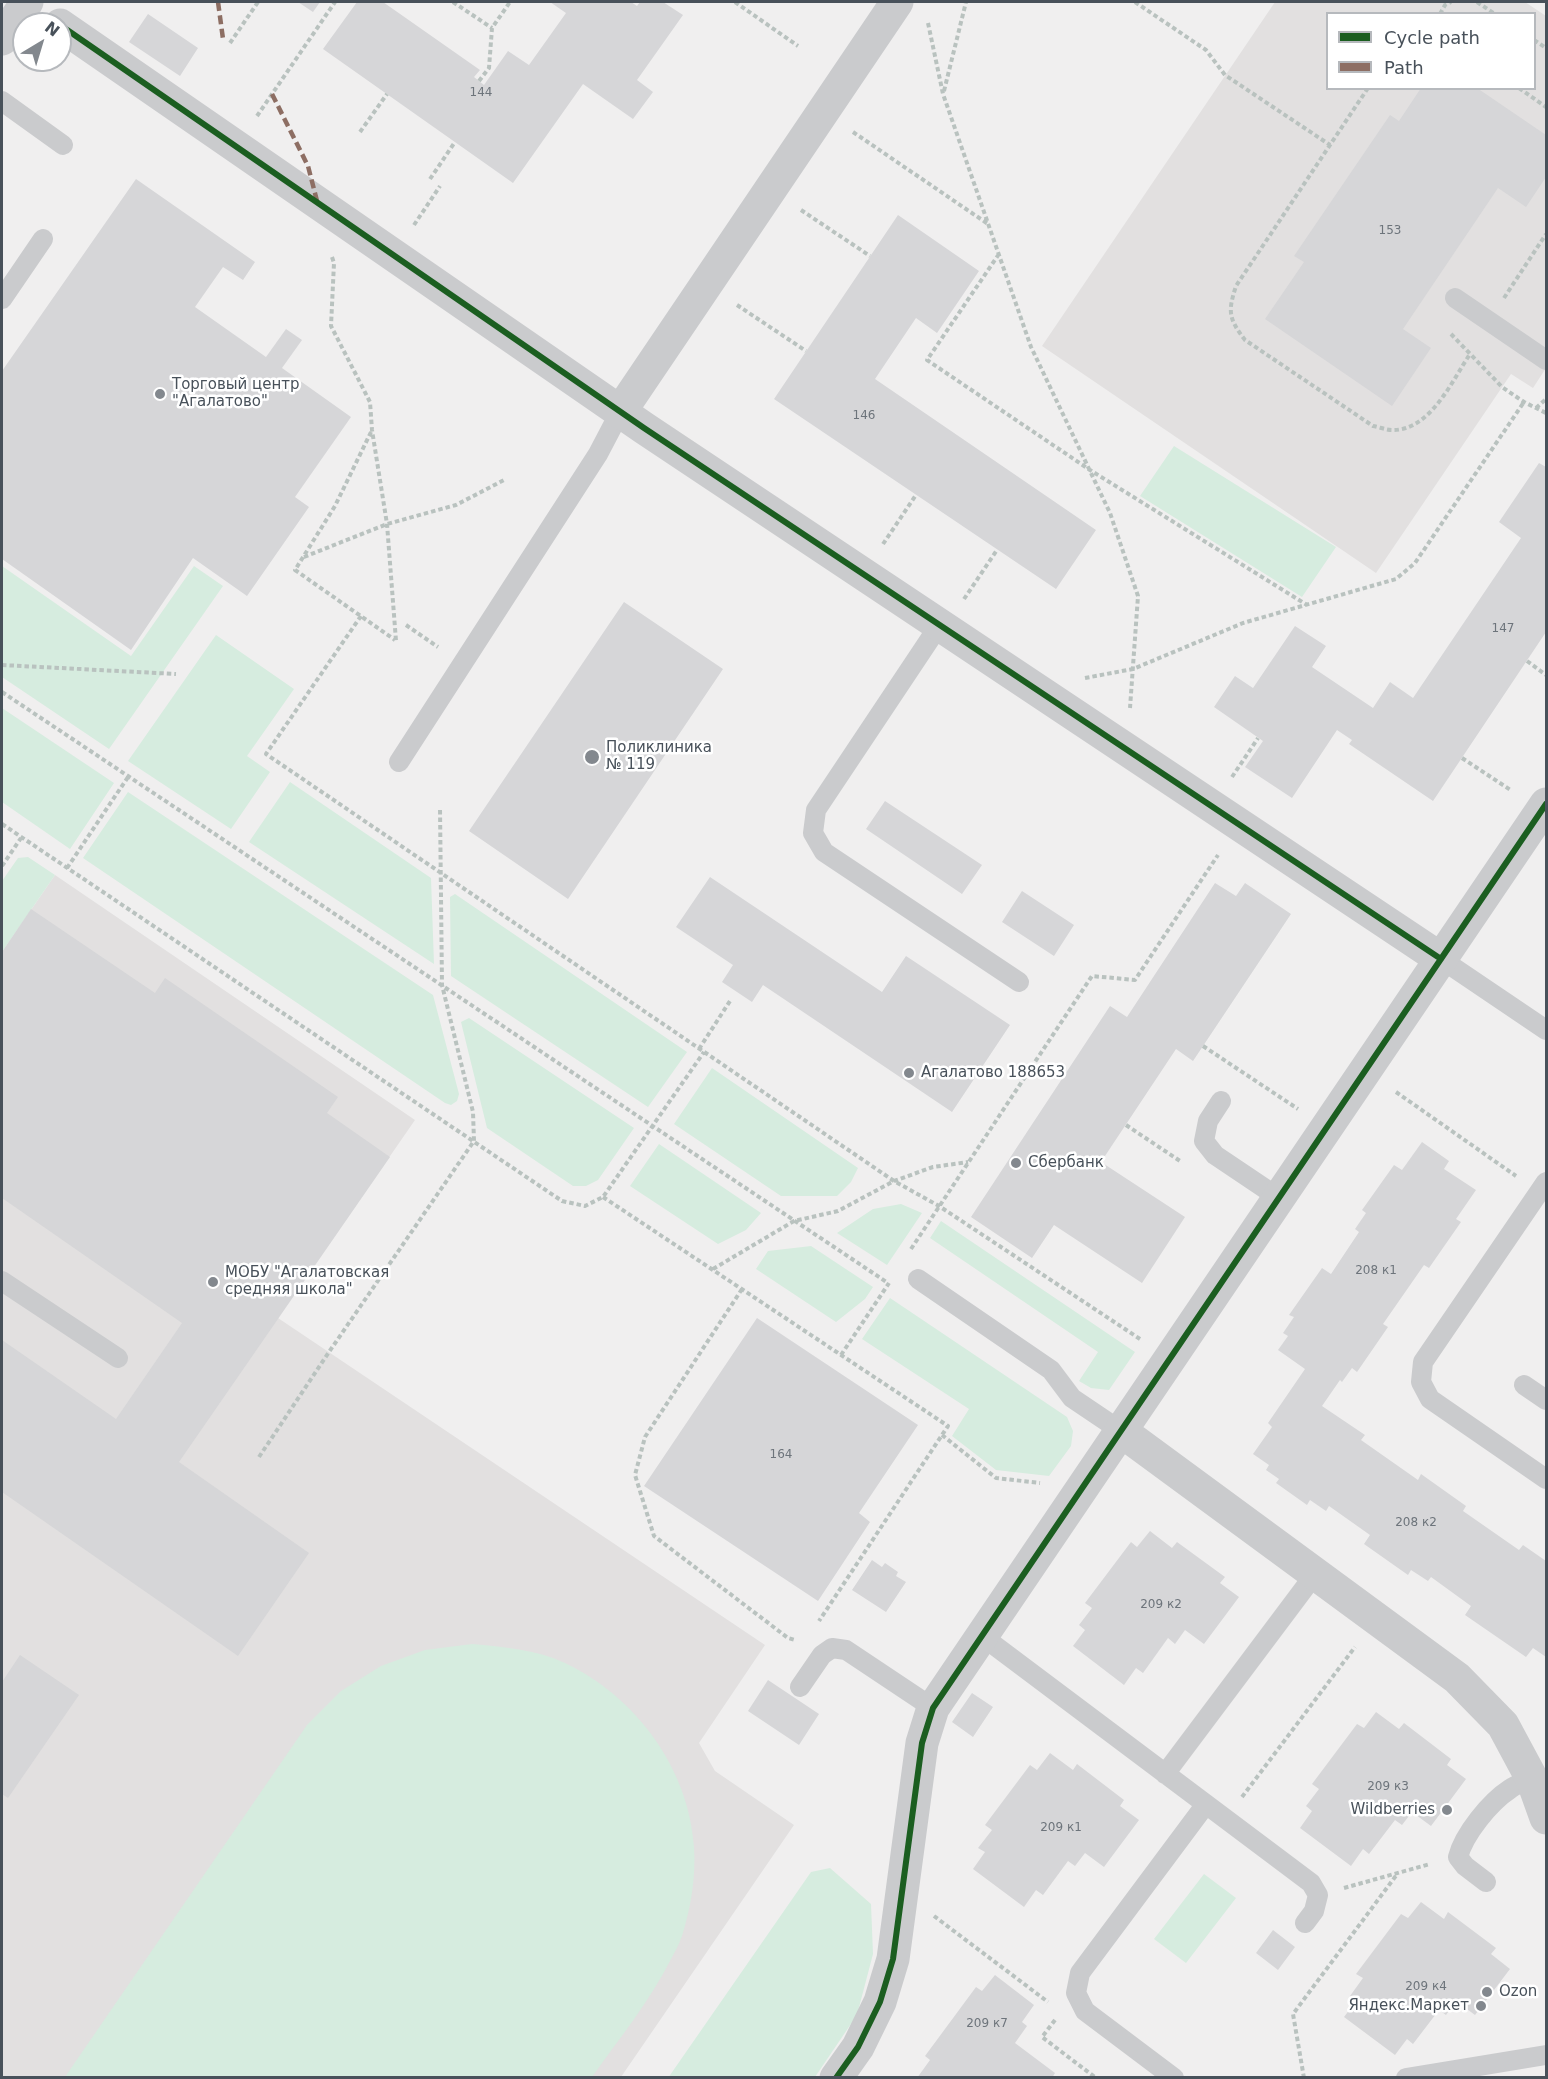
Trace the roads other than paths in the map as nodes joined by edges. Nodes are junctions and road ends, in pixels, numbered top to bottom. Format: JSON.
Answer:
{"nodes":[{"id":1,"x":27,"y":2,"type":"edge"},
{"id":2,"x":32,"y":2,"type":"edge"},
{"id":3,"x":897,"y":2,"type":"edge"},
{"id":4,"x":44,"y":12,"type":"edge"},
{"id":5,"x":72,"y":33,"type":"edge"},
{"id":6,"x":2,"y":39,"type":"edge"},
{"id":7,"x":2,"y":101,"type":"edge"},
{"id":8,"x":63,"y":145,"type":"dead end"},
{"id":9,"x":43,"y":239,"type":"dead end"},
{"id":10,"x":1455,"y":298,"type":"road end"},
{"id":11,"x":2,"y":299,"type":"edge"},
{"id":12,"x":1546,"y":360,"type":"edge"},
{"id":13,"x":620,"y":412,"type":"junction"},
{"id":14,"x":949,"y":616,"type":"junction"},
{"id":15,"x":399,"y":762,"type":"dead end"},
{"id":16,"x":1534,"y":801,"type":"edge"},
{"id":17,"x":1442,"y":958,"type":"junction"},
{"id":18,"x":1019,"y":982,"type":"dead end"},
{"id":19,"x":1546,"y":1030,"type":"edge"},
{"id":20,"x":1221,"y":1101,"type":"dead end"},
{"id":21,"x":1543,"y":1187,"type":"edge"},
{"id":22,"x":1279,"y":1197,"type":"junction"},
{"id":23,"x":918,"y":1279,"type":"dead end"},
{"id":24,"x":2,"y":1281,"type":"edge"},
{"id":25,"x":118,"y":1359,"type":"dead end"},
{"id":26,"x":1524,"y":1385,"type":"dead end"},
{"id":27,"x":1546,"y":1400,"type":"edge"},
{"id":28,"x":1120,"y":1431,"type":"junction"},
{"id":29,"x":1546,"y":1479,"type":"edge"},
{"id":30,"x":1316,"y":1574,"type":"junction"},
{"id":31,"x":982,"y":1636,"type":"junction"},
{"id":32,"x":800,"y":1686,"type":"dead end"},
{"id":33,"x":933,"y":1708,"type":"junction"},
{"id":34,"x":1165,"y":1774,"type":"junction"},
{"id":35,"x":1539,"y":1774,"type":"edge"},
{"id":36,"x":1206,"y":1804,"type":"junction"},
{"id":37,"x":1546,"y":1818,"type":"edge"},
{"id":38,"x":1486,"y":1882,"type":"dead end"},
{"id":39,"x":1305,"y":1923,"type":"dead end"},
{"id":40,"x":1546,"y":2055,"type":"edge"},
{"id":41,"x":838,"y":2077,"type":"edge"},
{"id":42,"x":1174,"y":2078,"type":"edge"},
{"id":43,"x":1406,"y":2078,"type":"edge"}],
"edges":[{"from":1,"to":6,"type":"street"},
{"from":2,"to":4,"type":"street"},
{"from":3,"to":13,"type":"street"},
{"from":5,"to":13,"type":"street"},
{"from":7,"to":8,"type":"lane"},
{"from":9,"to":11,"type":"lane"},
{"from":10,"to":12,"type":"lane"},
{"from":13,"to":14,"type":"street"},
{"from":13,"to":15,"type":"lane"},
{"from":14,"to":17,"type":"street"},
{"from":14,"to":18,"type":"lane"},
{"from":16,"to":17,"type":"street"},
{"from":17,"to":19,"type":"lane"},
{"from":17,"to":22,"type":"street"},
{"from":20,"to":22,"type":"lane"},
{"from":21,"to":29,"type":"lane"},
{"from":22,"to":28,"type":"street"},
{"from":23,"to":28,"type":"lane"},
{"from":24,"to":25,"type":"lane"},
{"from":26,"to":27,"type":"lane"},
{"from":28,"to":30,"type":"street"},
{"from":28,"to":31,"type":"street"},
{"from":30,"to":34,"type":"lane"},
{"from":30,"to":35,"type":"street"},
{"from":31,"to":33,"type":"street"},
{"from":31,"to":34,"type":"lane"},
{"from":32,"to":33,"type":"lane"},
{"from":33,"to":41,"type":"street"},
{"from":34,"to":36,"type":"lane"},
{"from":35,"to":37,"type":"street"},
{"from":35,"to":38,"type":"lane"},
{"from":36,"to":39,"type":"lane"},
{"from":36,"to":42,"type":"lane"},
{"from":40,"to":43,"type":"lane"}]}
